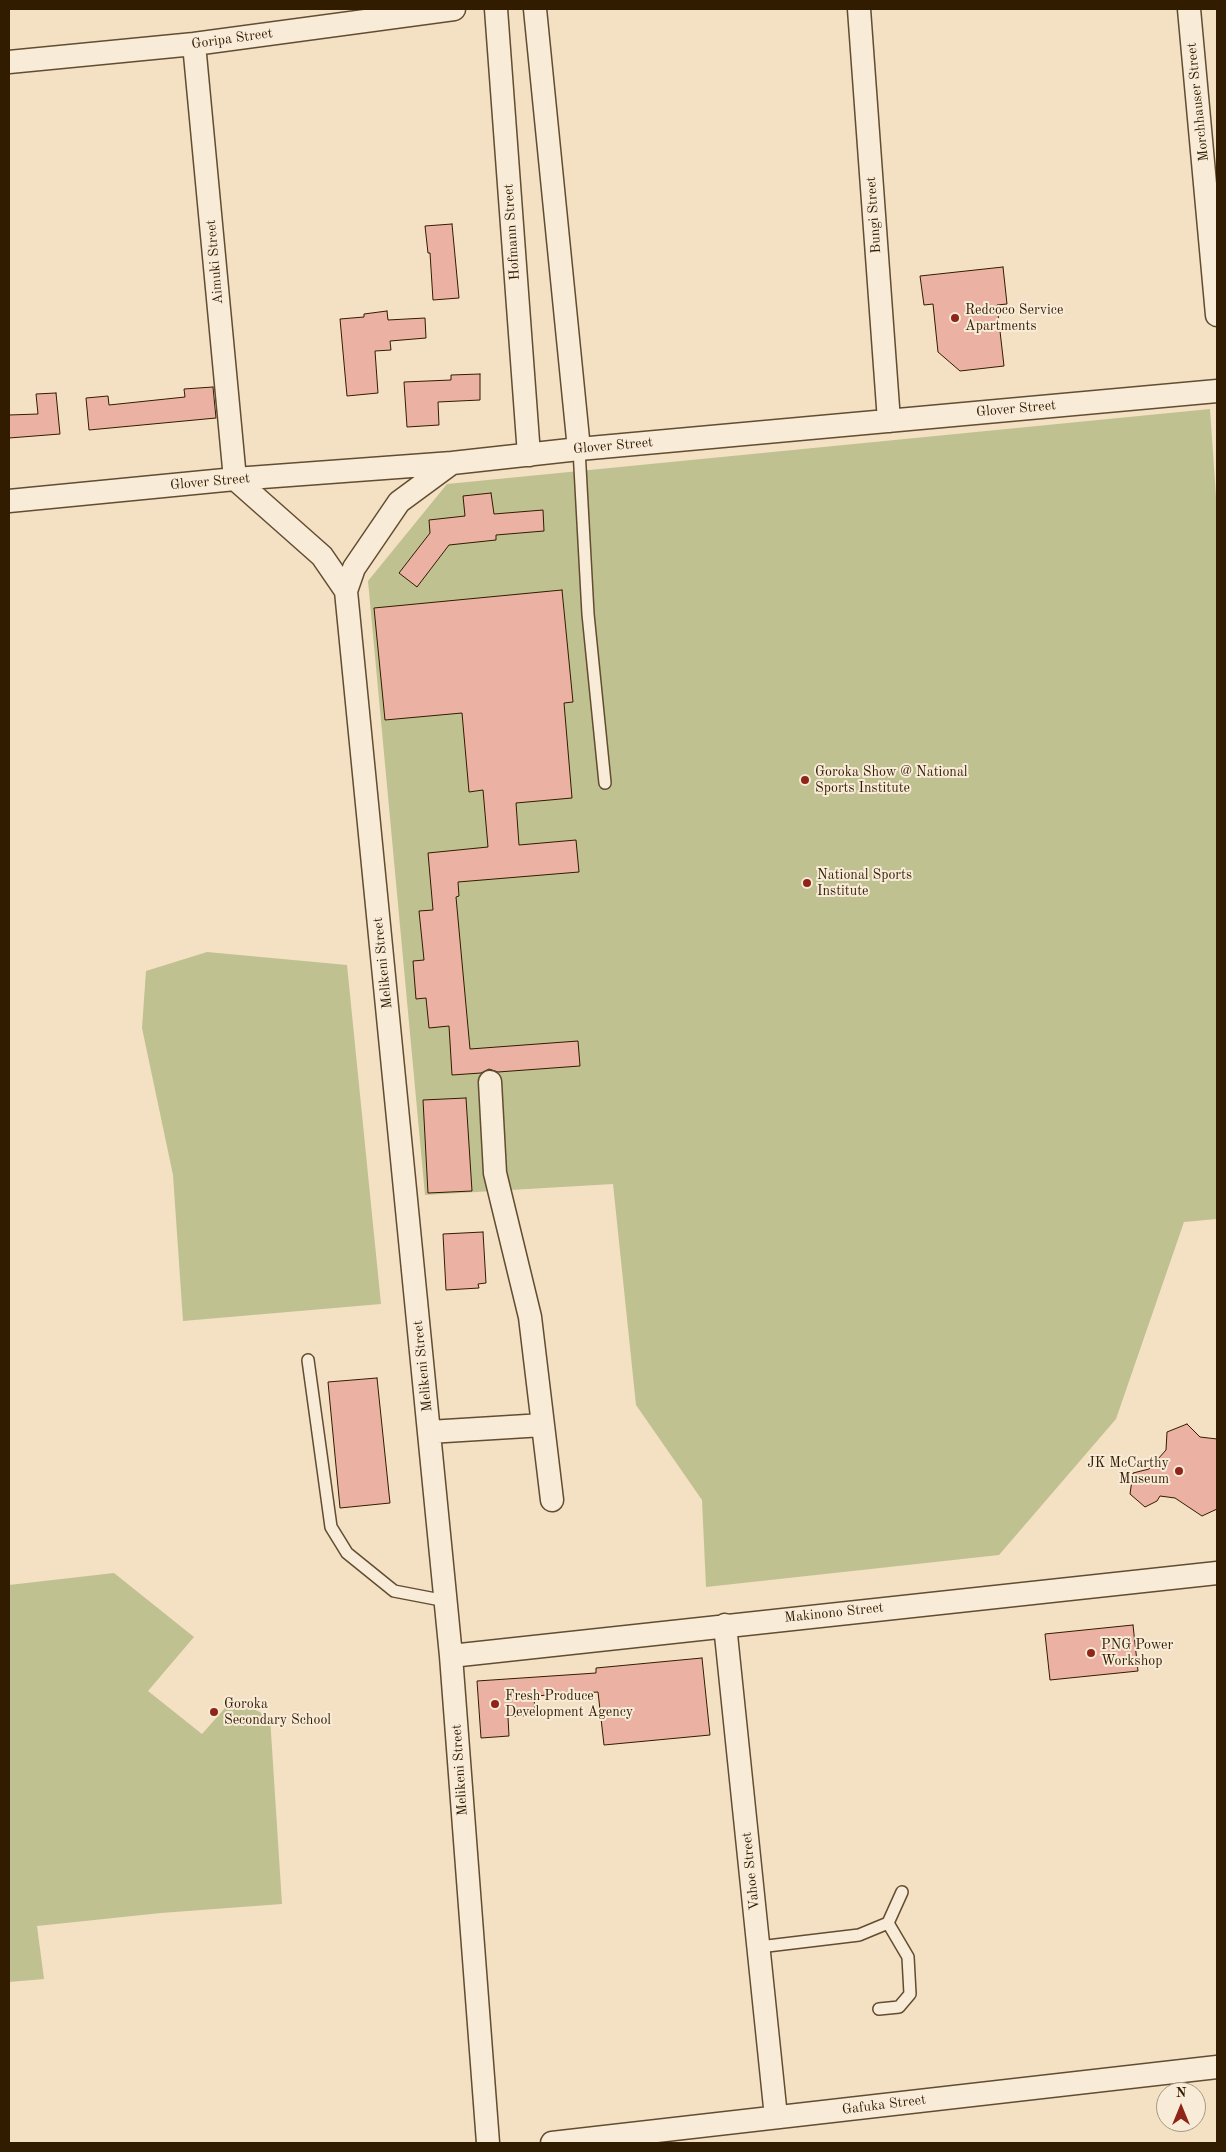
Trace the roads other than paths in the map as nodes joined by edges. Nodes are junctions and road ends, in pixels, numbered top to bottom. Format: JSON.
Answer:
{"nodes":[{"id":1,"x":454,"y":9,"type":"edge"},
{"id":2,"x":496,"y":9,"type":"edge"},
{"id":3,"x":534,"y":9,"type":"edge"},
{"id":4,"x":859,"y":9,"type":"edge"},
{"id":5,"x":1189,"y":9,"type":"edge"},
{"id":6,"x":194,"y":44,"type":"junction"},
{"id":7,"x":9,"y":62,"type":"edge"},
{"id":8,"x":1210,"y":139,"type":"edge"},
{"id":9,"x":1217,"y":315,"type":"edge"},
{"id":10,"x":1217,"y":391,"type":"edge"},
{"id":11,"x":889,"y":421,"type":"junction"},
{"id":12,"x":579,"y":449,"type":"junction"},
{"id":13,"x":529,"y":455,"type":"junction"},
{"id":14,"x":452,"y":463,"type":"junction"},
{"id":15,"x":235,"y":479,"type":"junction"},
{"id":16,"x":9,"y":502,"type":"edge"},
{"id":17,"x":346,"y":591,"type":"junction"},
{"id":18,"x":605,"y":783,"type":"dead end"},
{"id":19,"x":490,"y":1082,"type":"dead end"},
{"id":20,"x":308,"y":1360,"type":"dead end"},
{"id":21,"x":543,"y":1425,"type":"junction"},
{"id":22,"x":429,"y":1432,"type":"junction"},
{"id":23,"x":552,"y":1500,"type":"dead end"},
{"id":24,"x":1217,"y":1573,"type":"edge"},
{"id":25,"x":446,"y":1601,"type":"junction"},
{"id":26,"x":725,"y":1625,"type":"junction"},
{"id":27,"x":451,"y":1656,"type":"junction"},
{"id":28,"x":902,"y":1892,"type":"dead end"},
{"id":29,"x":888,"y":1923,"type":"junction"},
{"id":30,"x":759,"y":1947,"type":"junction"},
{"id":31,"x":879,"y":2009,"type":"dead end"},
{"id":32,"x":1217,"y":2067,"type":"edge"},
{"id":33,"x":776,"y":2117,"type":"junction"},
{"id":34,"x":488,"y":2143,"type":"edge"},
{"id":35,"x":552,"y":2143,"type":"edge"}],
"edges":[{"from":1,"to":6,"type":"street","name":"Goripa Street"},
{"from":2,"to":13,"type":"street","name":"Hofmann Street"},
{"from":3,"to":12,"type":"street"},
{"from":4,"to":11,"type":"street","name":"Bungi Street"},
{"from":5,"to":8,"type":"street","name":"Morchhauser Street"},
{"from":6,"to":7,"type":"street","name":"Goripa Street"},
{"from":6,"to":15,"type":"street","name":"Aimuki Street"},
{"from":8,"to":9,"type":"street","name":"Morchhauser Street"},
{"from":10,"to":11,"type":"street","name":"Glover Street"},
{"from":11,"to":12,"type":"street","name":"Glover Street"},
{"from":12,"to":13,"type":"street","name":"Glover Street"},
{"from":12,"to":18,"type":"lane"},
{"from":13,"to":14,"type":"street","name":"Glover Street"},
{"from":14,"to":15,"type":"street","name":"Glover Street"},
{"from":14,"to":17,"type":"street","name":"Melikeni Street"},
{"from":15,"to":16,"type":"street","name":"Glover Street"},
{"from":15,"to":17,"type":"street","name":"Melikeni Street"},
{"from":17,"to":22,"type":"street","name":"Melikeni Street"},
{"from":19,"to":21,"type":"street"},
{"from":20,"to":25,"type":"lane"},
{"from":21,"to":22,"type":"street"},
{"from":21,"to":23,"type":"street"},
{"from":22,"to":25,"type":"street","name":"Melikeni Street"},
{"from":24,"to":26,"type":"street","name":"Makinono Street"},
{"from":25,"to":27,"type":"street","name":"Melikeni Street"},
{"from":26,"to":27,"type":"street","name":"Makinono Street"},
{"from":26,"to":30,"type":"street","name":"Vahoe Street"},
{"from":27,"to":34,"type":"street","name":"Melikeni Street"},
{"from":28,"to":29,"type":"lane"},
{"from":29,"to":30,"type":"lane"},
{"from":29,"to":31,"type":"lane"},
{"from":30,"to":33,"type":"street","name":"Vahoe Street"},
{"from":32,"to":33,"type":"street","name":"Gafuka Street"},
{"from":33,"to":35,"type":"street","name":"Gafuka Street"}]}
